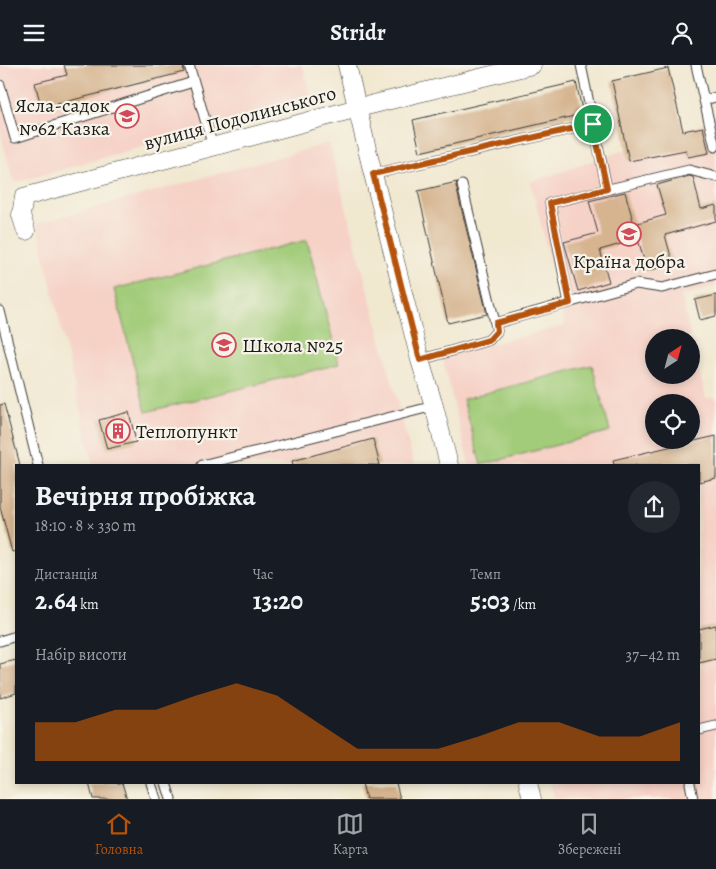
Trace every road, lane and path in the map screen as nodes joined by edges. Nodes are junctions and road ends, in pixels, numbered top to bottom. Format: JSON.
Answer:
{"nodes":[{"id":1,"x":189,"y":65,"type":"edge"},
{"id":2,"x":347,"y":65,"type":"edge"},
{"id":3,"x":532,"y":65,"type":"edge"},
{"id":4,"x":581,"y":65,"type":"edge"},
{"id":5,"x":696,"y":65,"type":"edge"},
{"id":6,"x":193,"y":82,"type":"junction"},
{"id":7,"x":0,"y":85,"type":"edge"},
{"id":8,"x":716,"y":97,"type":"edge"},
{"id":9,"x":704,"y":100,"type":"junction"},
{"id":10,"x":358,"y":108,"type":"junction"},
{"id":11,"x":593,"y":124,"type":"junction"},
{"id":12,"x":213,"y":147,"type":"junction"},
{"id":13,"x":715,"y":147,"type":"edge"},
{"id":14,"x":373,"y":174,"type":"junction"},
{"id":15,"x":716,"y":177,"type":"edge"},
{"id":16,"x":462,"y":185,"type":"dead end"},
{"id":17,"x":607,"y":189,"type":"junction"},
{"id":18,"x":26,"y":231,"type":"dead end"},
{"id":19,"x":716,"y":274,"type":"edge"},
{"id":20,"x":570,"y":303,"type":"junction"},
{"id":21,"x":0,"y":311,"type":"edge"},
{"id":22,"x":496,"y":323,"type":"junction"},
{"id":23,"x":420,"y":360,"type":"junction"},
{"id":24,"x":434,"y":406,"type":"junction"},
{"id":25,"x":38,"y":464,"type":"edge"},
{"id":26,"x":206,"y":464,"type":"edge"},
{"id":27,"x":449,"y":464,"type":"edge"},
{"id":28,"x":15,"y":637,"type":"edge"},
{"id":29,"x":0,"y":641,"type":"edge"},
{"id":30,"x":716,"y":726,"type":"edge"},
{"id":31,"x":700,"y":730,"type":"edge"},
{"id":32,"x":152,"y":784,"type":"edge"},
{"id":33,"x":166,"y":784,"type":"edge"},
{"id":34,"x":528,"y":784,"type":"edge"},
{"id":35,"x":690,"y":784,"type":"edge"},
{"id":36,"x":156,"y":799,"type":"edge"},
{"id":37,"x":171,"y":799,"type":"edge"},
{"id":38,"x":532,"y":799,"type":"edge"},
{"id":39,"x":694,"y":799,"type":"edge"}],
"edges":[{"from":1,"to":6,"type":"lane"},
{"from":2,"to":10,"type":"street"},
{"from":3,"to":10,"type":"street","name":"вулиця Подолинського"},
{"from":4,"to":11,"type":"lane"},
{"from":5,"to":9,"type":"lane"},
{"from":6,"to":7,"type":"lane"},
{"from":6,"to":12,"type":"lane"},
{"from":8,"to":9,"type":"lane"},
{"from":9,"to":13,"type":"lane"},
{"from":10,"to":12,"type":"street","name":"вулиця Подолинського"},
{"from":10,"to":14,"type":"street"},
{"from":11,"to":14,"type":"lane"},
{"from":11,"to":17,"type":"lane"},
{"from":12,"to":18,"type":"street","name":"вулиця Подолинського"},
{"from":14,"to":23,"type":"street"},
{"from":15,"to":17,"type":"lane"},
{"from":16,"to":22,"type":"lane"},
{"from":17,"to":20,"type":"lane"},
{"from":19,"to":20,"type":"lane"},
{"from":20,"to":22,"type":"lane"},
{"from":21,"to":25,"type":"lane"},
{"from":22,"to":23,"type":"lane"},
{"from":23,"to":24,"type":"street"},
{"from":24,"to":26,"type":"lane"},
{"from":24,"to":27,"type":"street"},
{"from":28,"to":29,"type":"lane"},
{"from":30,"to":31,"type":"lane"},
{"from":32,"to":36,"type":"lane"},
{"from":33,"to":37,"type":"lane"},
{"from":34,"to":38,"type":"street"},
{"from":35,"to":39,"type":"lane"}]}
